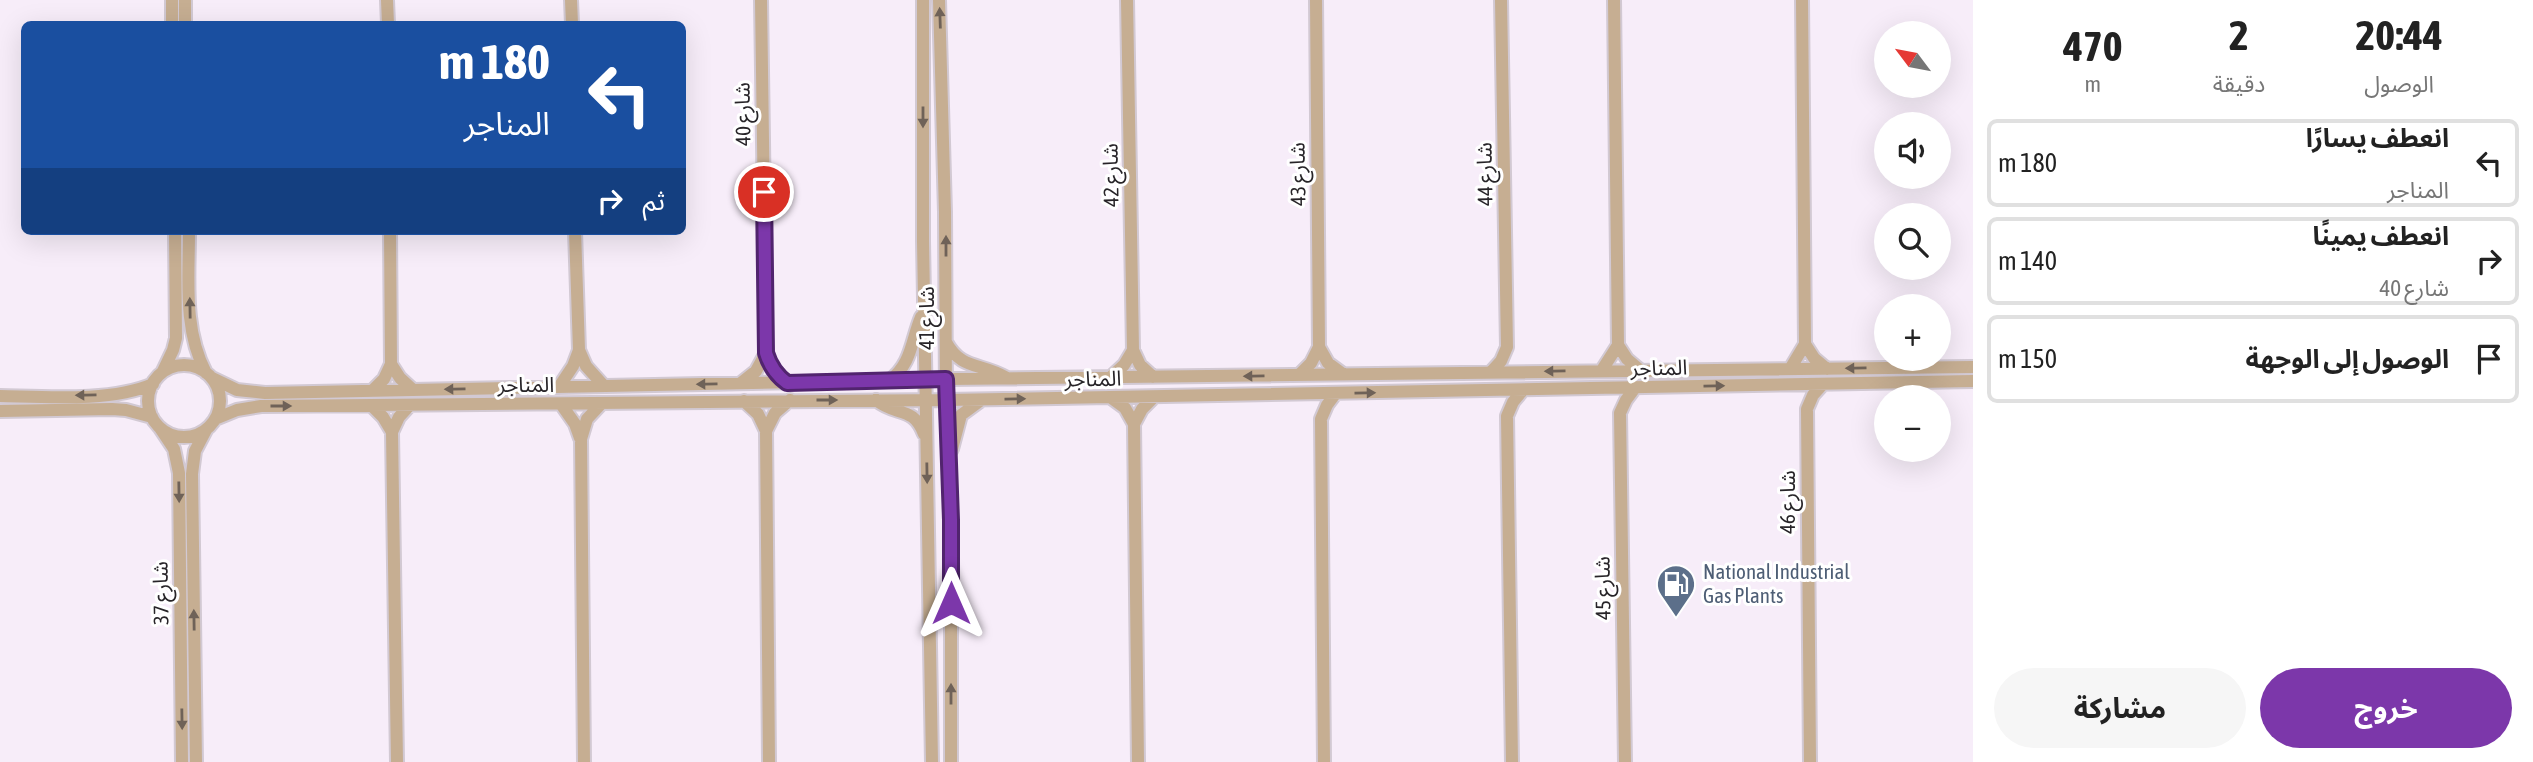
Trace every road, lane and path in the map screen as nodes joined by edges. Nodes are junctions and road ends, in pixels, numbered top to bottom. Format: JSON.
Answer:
{"nodes":[{"id":1,"x":172,"y":0,"type":"edge"},
{"id":2,"x":185,"y":0,"type":"edge"},
{"id":3,"x":387,"y":0,"type":"edge"},
{"id":4,"x":572,"y":0,"type":"edge"},
{"id":5,"x":761,"y":0,"type":"edge"},
{"id":6,"x":923,"y":0,"type":"edge"},
{"id":7,"x":939,"y":0,"type":"edge"},
{"id":8,"x":1127,"y":0,"type":"edge"},
{"id":9,"x":1315,"y":0,"type":"edge"},
{"id":10,"x":1501,"y":0,"type":"edge"},
{"id":11,"x":1614,"y":0,"type":"edge"},
{"id":12,"x":1802,"y":0,"type":"edge"},
{"id":13,"x":172,"y":21,"type":"edge"},
{"id":14,"x":185,"y":21,"type":"edge"},
{"id":15,"x":388,"y":21,"type":"edge"},
{"id":16,"x":572,"y":21,"type":"edge"},
{"id":17,"x":175,"y":235,"type":"edge"},
{"id":18,"x":189,"y":235,"type":"edge"},
{"id":19,"x":390,"y":235,"type":"edge"},
{"id":20,"x":575,"y":235,"type":"edge"},
{"id":21,"x":924,"y":310,"type":"junction"},
{"id":22,"x":946,"y":342,"type":"junction"},
{"id":23,"x":1805,"y":344,"type":"junction"},
{"id":24,"x":1618,"y":345,"type":"junction"},
{"id":25,"x":1319,"y":347,"type":"junction"},
{"id":26,"x":1507,"y":347,"type":"junction"},
{"id":27,"x":579,"y":350,"type":"junction"},
{"id":28,"x":1133,"y":350,"type":"junction"},
{"id":29,"x":766,"y":353,"type":"junction"},
{"id":30,"x":391,"y":364,"type":"junction"},
{"id":31,"x":1973,"y":367,"type":"edge"},
{"id":32,"x":1790,"y":369,"type":"junction"},
{"id":33,"x":1827,"y":369,"type":"junction"},
{"id":34,"x":1602,"y":370,"type":"junction"},
{"id":35,"x":1640,"y":370,"type":"junction"},
{"id":36,"x":1491,"y":372,"type":"junction"},
{"id":37,"x":1529,"y":372,"type":"junction"},
{"id":38,"x":1343,"y":374,"type":"junction"},
{"id":39,"x":1299,"y":375,"type":"junction"},
{"id":40,"x":209,"y":376,"type":"junction"},
{"id":41,"x":1111,"y":377,"type":"junction"},
{"id":42,"x":1153,"y":377,"type":"junction"},
{"id":43,"x":157,"y":378,"type":"junction"},
{"id":44,"x":946,"y":379,"type":"junction"},
{"id":45,"x":1008,"y":379,"type":"junction"},
{"id":46,"x":925,"y":380,"type":"junction"},
{"id":47,"x":889,"y":381,"type":"junction"},
{"id":48,"x":1973,"y":381,"type":"edge"},
{"id":49,"x":741,"y":383,"type":"junction"},
{"id":50,"x":787,"y":383,"type":"junction"},
{"id":51,"x":1785,"y":384,"type":"junction"},
{"id":52,"x":1823,"y":384,"type":"junction"},
{"id":53,"x":604,"y":386,"type":"junction"},
{"id":54,"x":559,"y":387,"type":"junction"},
{"id":55,"x":1635,"y":388,"type":"junction"},
{"id":56,"x":1598,"y":389,"type":"junction"},
{"id":57,"x":373,"y":390,"type":"junction"},
{"id":58,"x":413,"y":390,"type":"junction"},
{"id":59,"x":1523,"y":390,"type":"junction"},
{"id":60,"x":1485,"y":391,"type":"junction"},
{"id":61,"x":1336,"y":393,"type":"junction"},
{"id":62,"x":1298,"y":394,"type":"junction"},
{"id":63,"x":0,"y":396,"type":"edge"},
{"id":64,"x":1110,"y":397,"type":"junction"},
{"id":65,"x":1154,"y":397,"type":"junction"},
{"id":66,"x":876,"y":400,"type":"junction"},
{"id":67,"x":926,"y":400,"type":"junction"},
{"id":68,"x":982,"y":400,"type":"junction"},
{"id":69,"x":744,"y":401,"type":"junction"},
{"id":70,"x":790,"y":401,"type":"junction"},
{"id":71,"x":946,"y":401,"type":"junction"},
{"id":72,"x":561,"y":404,"type":"junction"},
{"id":73,"x":601,"y":404,"type":"junction"},
{"id":74,"x":371,"y":405,"type":"junction"},
{"id":75,"x":410,"y":405,"type":"junction"},
{"id":76,"x":1807,"y":409,"type":"junction"},
{"id":77,"x":0,"y":411,"type":"edge"},
{"id":78,"x":1620,"y":413,"type":"junction"},
{"id":79,"x":1507,"y":416,"type":"junction"},
{"id":80,"x":152,"y":417,"type":"junction"},
{"id":81,"x":215,"y":419,"type":"junction"},
{"id":82,"x":1321,"y":419,"type":"junction"},
{"id":83,"x":1134,"y":424,"type":"junction"},
{"id":84,"x":160,"y":428,"type":"junction"},
{"id":85,"x":205,"y":430,"type":"junction"},
{"id":86,"x":766,"y":430,"type":"junction"},
{"id":87,"x":392,"y":432,"type":"junction"},
{"id":88,"x":581,"y":439,"type":"junction"},
{"id":89,"x":927,"y":442,"type":"junction"},
{"id":90,"x":948,"y":455,"type":"junction"},
{"id":91,"x":182,"y":762,"type":"edge"},
{"id":92,"x":196,"y":762,"type":"edge"},
{"id":93,"x":397,"y":762,"type":"edge"},
{"id":94,"x":584,"y":762,"type":"edge"},
{"id":95,"x":769,"y":762,"type":"edge"},
{"id":96,"x":932,"y":762,"type":"edge"},
{"id":97,"x":951,"y":762,"type":"edge"},
{"id":98,"x":1138,"y":762,"type":"edge"},
{"id":99,"x":1324,"y":762,"type":"edge"},
{"id":100,"x":1513,"y":762,"type":"edge"},
{"id":101,"x":1625,"y":762,"type":"edge"},
{"id":102,"x":1810,"y":762,"type":"edge"}],
"edges":[{"from":1,"to":13,"type":"street"},
{"from":2,"to":14,"type":"street"},
{"from":3,"to":15,"type":"street"},
{"from":4,"to":16,"type":"street"},
{"from":5,"to":29,"type":"street","name":"شارع 40"},
{"from":6,"to":21,"type":"street","name":"شارع 41","one_way":true},
{"from":22,"to":7,"type":"street","name":"شارع 41","one_way":true},
{"from":8,"to":28,"type":"street","name":"شارع 42"},
{"from":9,"to":25,"type":"street","name":"شارع 43"},
{"from":10,"to":26,"type":"street","name":"شارع 44"},
{"from":11,"to":24,"type":"street"},
{"from":12,"to":23,"type":"street"},
{"from":17,"to":43,"type":"street"},
{"from":40,"to":18,"type":"street","one_way":true},
{"from":19,"to":30,"type":"street"},
{"from":20,"to":27,"type":"street"},
{"from":21,"to":46,"type":"street","name":"شارع 41"},
{"from":21,"to":47,"type":"street"},
{"from":22,"to":44,"type":"street","name":"شارع 41"},
{"from":22,"to":45,"type":"street","name":"المناجر"},
{"from":23,"to":32,"type":"street"},
{"from":23,"to":33,"type":"street"},
{"from":24,"to":34,"type":"street"},
{"from":24,"to":35,"type":"street"},
{"from":25,"to":38,"type":"street"},
{"from":25,"to":39,"type":"street"},
{"from":26,"to":36,"type":"street"},
{"from":26,"to":37,"type":"street"},
{"from":27,"to":53,"type":"street"},
{"from":27,"to":54,"type":"street"},
{"from":28,"to":41,"type":"street"},
{"from":28,"to":42,"type":"street"},
{"from":29,"to":49,"type":"street"},
{"from":29,"to":50,"type":"street"},
{"from":30,"to":57,"type":"street"},
{"from":30,"to":58,"type":"street"},
{"from":31,"to":33,"type":"street","name":"المناجر","one_way":true},
{"from":32,"to":33,"type":"street","name":"المناجر"},
{"from":32,"to":35,"type":"street","name":"المناجر"},
{"from":34,"to":35,"type":"street","name":"المناجر"},
{"from":34,"to":37,"type":"street","name":"المناجر","one_way":true},
{"from":36,"to":37,"type":"street","name":"المناجر"},
{"from":36,"to":38,"type":"street","name":"المناجر"},
{"from":38,"to":39,"type":"street","name":"المناجر"},
{"from":39,"to":42,"type":"street","name":"المناجر","one_way":true},
{"from":40,"to":43,"type":"street"},
{"from":40,"to":57,"type":"street","name":"المناجر"},
{"from":40,"to":81,"type":"street"},
{"from":41,"to":42,"type":"street","name":"المناجر"},
{"from":41,"to":45,"type":"street","name":"المناجر"},
{"from":43,"to":63,"type":"street","one_way":true},
{"from":43,"to":80,"type":"street"},
{"from":44,"to":45,"type":"street","name":"المناجر"},
{"from":44,"to":46,"type":"street","name":"المناجر"},
{"from":44,"to":71,"type":"street","name":"شارع 41"},
{"from":46,"to":47,"type":"street","name":"المناجر"},
{"from":46,"to":67,"type":"street","name":"شارع 41"},
{"from":47,"to":50,"type":"street","name":"المناجر"},
{"from":48,"to":52,"type":"street","name":"المناجر"},
{"from":49,"to":50,"type":"street","name":"المناجر"},
{"from":49,"to":53,"type":"street","name":"المناجر","one_way":true},
{"from":51,"to":52,"type":"street","name":"المناجر"},
{"from":55,"to":51,"type":"street","name":"المناجر","one_way":true},
{"from":51,"to":76,"type":"street"},
{"from":52,"to":76,"type":"street"},
{"from":53,"to":54,"type":"street","name":"المناجر"},
{"from":54,"to":58,"type":"street","name":"المناجر","one_way":true},
{"from":55,"to":56,"type":"street","name":"المناجر"},
{"from":55,"to":78,"type":"street"},
{"from":56,"to":59,"type":"street","name":"المناجر"},
{"from":56,"to":78,"type":"street"},
{"from":57,"to":58,"type":"street","name":"المناجر"},
{"from":59,"to":60,"type":"street","name":"المناجر"},
{"from":59,"to":79,"type":"street"},
{"from":61,"to":60,"type":"street","name":"المناجر","one_way":true},
{"from":60,"to":79,"type":"street"},
{"from":61,"to":62,"type":"street","name":"المناجر"},
{"from":61,"to":82,"type":"street"},
{"from":62,"to":65,"type":"street","name":"المناجر"},
{"from":62,"to":82,"type":"street"},
{"from":64,"to":65,"type":"street","name":"المناجر"},
{"from":68,"to":64,"type":"street","name":"المناجر","one_way":true},
{"from":64,"to":83,"type":"street"},
{"from":65,"to":83,"type":"street"},
{"from":66,"to":67,"type":"street","name":"المناجر"},
{"from":70,"to":66,"type":"street","name":"المناجر","one_way":true},
{"from":66,"to":89,"type":"street"},
{"from":67,"to":71,"type":"street","name":"المناجر"},
{"from":67,"to":89,"type":"street","name":"شارع 41"},
{"from":68,"to":71,"type":"street","name":"المناجر"},
{"from":68,"to":90,"type":"street"},
{"from":69,"to":70,"type":"street","name":"المناجر"},
{"from":69,"to":73,"type":"street","name":"المناجر"},
{"from":69,"to":86,"type":"street"},
{"from":70,"to":86,"type":"street"},
{"from":71,"to":90,"type":"street","name":"شارع 41"},
{"from":72,"to":73,"type":"street","name":"المناجر"},
{"from":72,"to":75,"type":"street","name":"المناجر"},
{"from":72,"to":88,"type":"street"},
{"from":73,"to":88,"type":"street"},
{"from":74,"to":75,"type":"street","name":"المناجر"},
{"from":81,"to":74,"type":"street","name":"المناجر","one_way":true},
{"from":74,"to":87,"type":"street"},
{"from":75,"to":87,"type":"street"},
{"from":76,"to":102,"type":"street","name":"شارع 46"},
{"from":77,"to":80,"type":"street"},
{"from":78,"to":101,"type":"street","name":"شارع 45"},
{"from":79,"to":100,"type":"street"},
{"from":80,"to":84,"type":"street"},
{"from":81,"to":85,"type":"street"},
{"from":82,"to":99,"type":"street"},
{"from":83,"to":98,"type":"street"},
{"from":84,"to":85,"type":"street"},
{"from":84,"to":91,"type":"street","name":"شارع 37","one_way":true},
{"from":92,"to":85,"type":"street","name":"شارع 37","one_way":true},
{"from":86,"to":95,"type":"street"},
{"from":87,"to":93,"type":"street"},
{"from":88,"to":94,"type":"street"},
{"from":89,"to":96,"type":"street","name":"شارع 41","one_way":true},
{"from":97,"to":90,"type":"street","name":"شارع 41","one_way":true}]}
